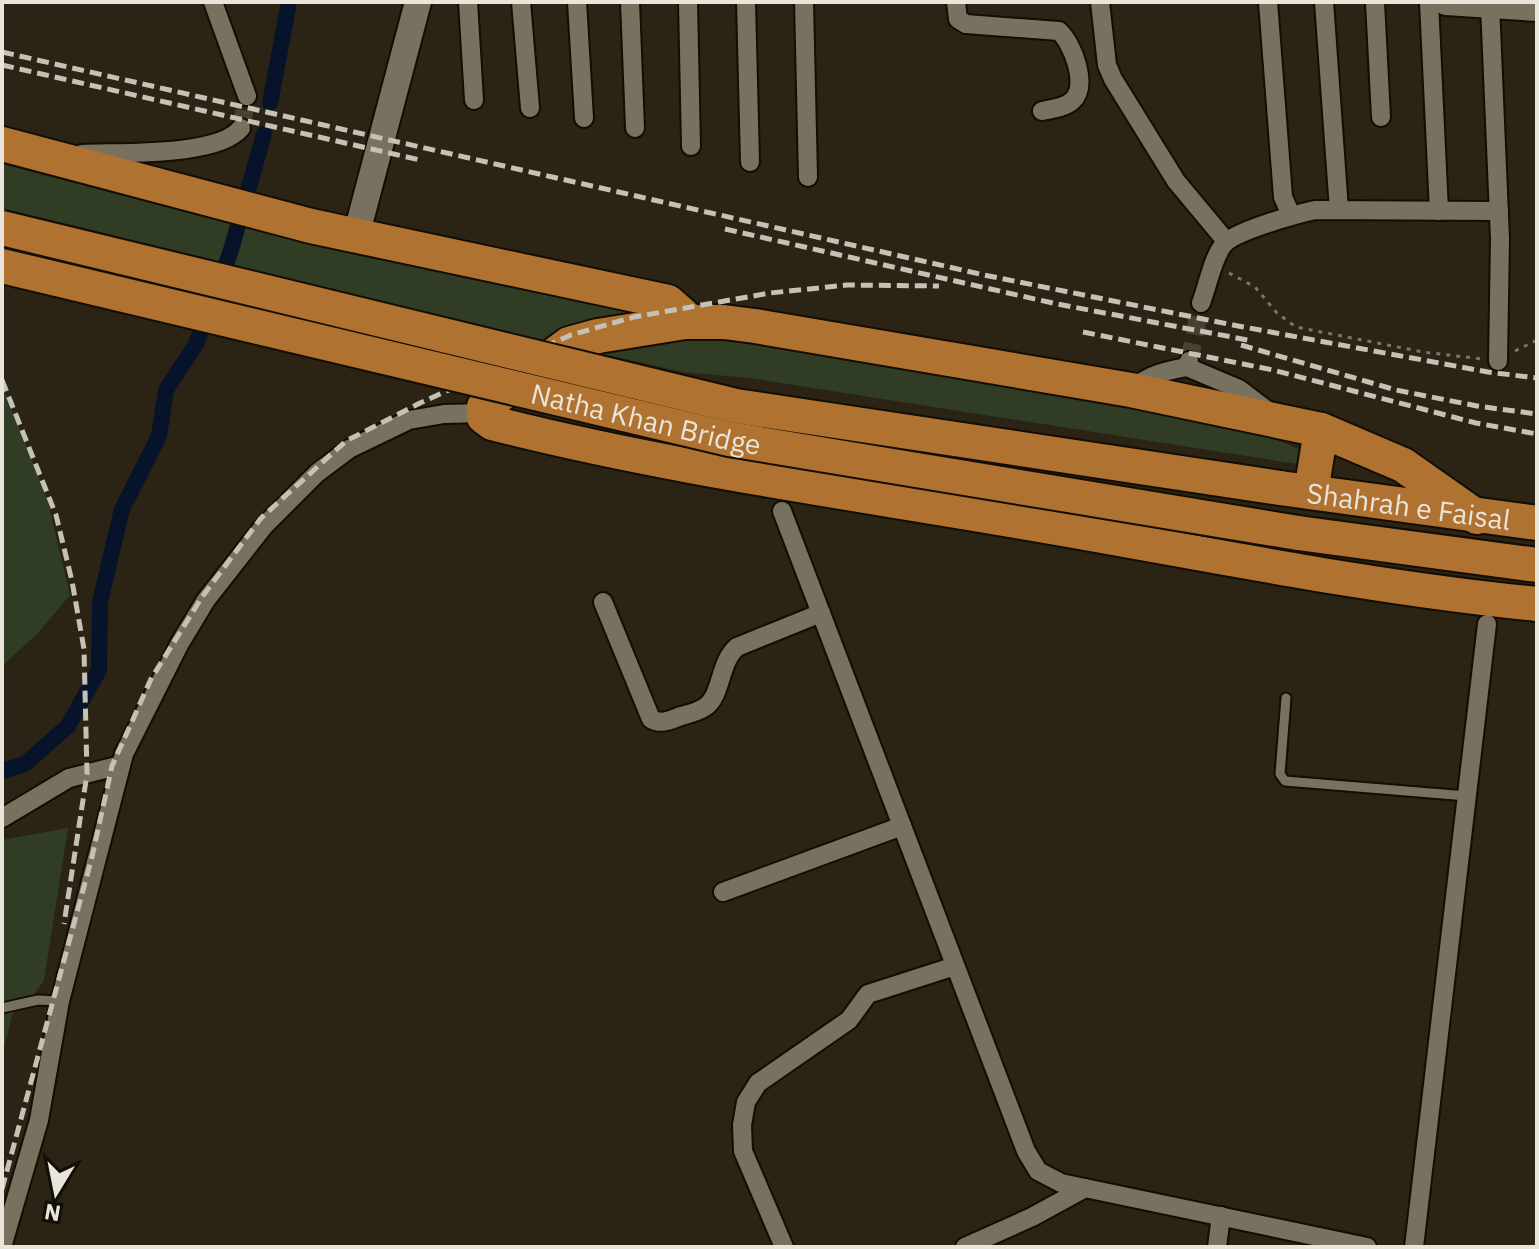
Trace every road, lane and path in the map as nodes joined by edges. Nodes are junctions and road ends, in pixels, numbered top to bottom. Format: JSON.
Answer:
{"nodes":[{"id":1,"x":213,"y":2,"type":"edge"},
{"id":2,"x":418,"y":2,"type":"edge"},
{"id":3,"x":468,"y":2,"type":"edge"},
{"id":4,"x":521,"y":2,"type":"edge"},
{"id":5,"x":577,"y":2,"type":"edge"},
{"id":6,"x":630,"y":2,"type":"edge"},
{"id":7,"x":688,"y":2,"type":"edge"},
{"id":8,"x":746,"y":2,"type":"edge"},
{"id":9,"x":804,"y":2,"type":"edge"},
{"id":10,"x":956,"y":2,"type":"edge"},
{"id":11,"x":1100,"y":2,"type":"edge"},
{"id":12,"x":1268,"y":2,"type":"edge"},
{"id":13,"x":1324,"y":2,"type":"edge"},
{"id":14,"x":1375,"y":2,"type":"edge"},
{"id":15,"x":1429,"y":2,"type":"edge"},
{"id":16,"x":1446,"y":2,"type":"edge"},
{"id":17,"x":1503,"y":4,"type":"edge"},
{"id":18,"x":1537,"y":8,"type":"edge"},
{"id":19,"x":247,"y":96,"type":"tunnel mouth"},
{"id":20,"x":474,"y":100,"type":"dead end"},
{"id":21,"x":530,"y":108,"type":"dead end"},
{"id":22,"x":1042,"y":111,"type":"dead end"},
{"id":23,"x":1381,"y":117,"type":"dead end"},
{"id":24,"x":584,"y":118,"type":"dead end"},
{"id":25,"x":241,"y":128,"type":"dead end"},
{"id":26,"x":635,"y":128,"type":"dead end"},
{"id":27,"x":2,"y":144,"type":"edge"},
{"id":28,"x":691,"y":146,"type":"dead end"},
{"id":29,"x":51,"y":156,"type":"junction"},
{"id":30,"x":750,"y":162,"type":"dead end"},
{"id":31,"x":808,"y":177,"type":"dead end"},
{"id":32,"x":1339,"y":210,"type":"junction"},
{"id":33,"x":1439,"y":211,"type":"junction"},
{"id":34,"x":1499,"y":211,"type":"junction"},
{"id":35,"x":1291,"y":215,"type":"junction"},
{"id":36,"x":2,"y":228,"type":"edge"},
{"id":37,"x":356,"y":236,"type":"junction"},
{"id":38,"x":1226,"y":241,"type":"junction"},
{"id":39,"x":2,"y":266,"type":"edge"},
{"id":40,"x":1214,"y":268,"type":"junction"},
{"id":41,"x":1201,"y":303,"type":"tunnel mouth"},
{"id":42,"x":685,"y":322,"type":"junction"},
{"id":43,"x":1537,"y":340,"type":"edge"},
{"id":44,"x":1498,"y":361,"type":"junction"},
{"id":45,"x":1131,"y":390,"type":"junction"},
{"id":46,"x":483,"y":413,"type":"junction"},
{"id":47,"x":1279,"y":419,"type":"junction"},
{"id":48,"x":1321,"y":430,"type":"junction"},
{"id":49,"x":1295,"y":490,"type":"junction"},
{"id":50,"x":782,"y":511,"type":"dead end"},
{"id":51,"x":1477,"y":517,"type":"junction"},
{"id":52,"x":1537,"y":523,"type":"edge"},
{"id":53,"x":1371,"y":543,"type":"junction"},
{"id":54,"x":1537,"y":565,"type":"edge"},
{"id":55,"x":1369,"y":582,"type":"junction"},
{"id":56,"x":603,"y":602,"type":"dead end"},
{"id":57,"x":1537,"y":604,"type":"edge"},
{"id":58,"x":821,"y":613,"type":"junction"},
{"id":59,"x":1487,"y":624,"type":"dead end"},
{"id":60,"x":1286,"y":698,"type":"dead end"},
{"id":61,"x":124,"y":754,"type":"junction"},
{"id":62,"x":1467,"y":796,"type":"junction"},
{"id":63,"x":2,"y":818,"type":"edge"},
{"id":64,"x":902,"y":826,"type":"junction"},
{"id":65,"x":723,"y":892,"type":"dead end"},
{"id":66,"x":955,"y":966,"type":"junction"},
{"id":67,"x":60,"y":1001,"type":"junction"},
{"id":68,"x":2,"y":1008,"type":"edge"},
{"id":69,"x":1085,"y":1188,"type":"junction"},
{"id":70,"x":1221,"y":1216,"type":"junction"},
{"id":71,"x":2,"y":1247,"type":"edge"},
{"id":72,"x":784,"y":1247,"type":"edge"},
{"id":73,"x":965,"y":1247,"type":"edge"},
{"id":74,"x":1217,"y":1247,"type":"edge"},
{"id":75,"x":1367,"y":1247,"type":"edge"},
{"id":76,"x":1414,"y":1247,"type":"edge"}],
"edges":[{"from":1,"to":19,"type":"street"},
{"from":2,"to":37,"type":"street"},
{"from":3,"to":20,"type":"street"},
{"from":4,"to":21,"type":"street"},
{"from":5,"to":24,"type":"street"},
{"from":6,"to":26,"type":"street"},
{"from":7,"to":28,"type":"street"},
{"from":8,"to":30,"type":"street"},
{"from":9,"to":31,"type":"street"},
{"from":10,"to":22,"type":"street"},
{"from":11,"to":38,"type":"street"},
{"from":12,"to":35,"type":"street"},
{"from":13,"to":32,"type":"street"},
{"from":14,"to":23,"type":"street"},
{"from":15,"to":33,"type":"street"},
{"from":16,"to":17,"type":"street"},
{"from":17,"to":18,"type":"street"},
{"from":17,"to":34,"type":"street"},
{"from":25,"to":29,"type":"street"},
{"from":27,"to":29,"type":"highway"},
{"from":29,"to":37,"type":"highway"},
{"from":32,"to":33,"type":"street"},
{"from":32,"to":35,"type":"street"},
{"from":33,"to":34,"type":"street"},
{"from":34,"to":44,"type":"street"},
{"from":35,"to":38,"type":"street"},
{"from":36,"to":49,"type":"highway","name":"Natha Khan Bridge","bridge":true},
{"from":37,"to":42,"type":"highway"},
{"from":38,"to":40,"type":"street"},
{"from":39,"to":53,"type":"highway","name":"Natha Khan Bridge","bridge":true},
{"from":40,"to":41,"type":"street"},
{"from":40,"to":44,"type":"path"},
{"from":42,"to":45,"type":"highway"},
{"from":42,"to":46,"type":"highway"},
{"from":43,"to":44,"type":"path"},
{"from":45,"to":47,"type":"highway"},
{"from":45,"to":47,"type":"street"},
{"from":46,"to":55,"type":"highway"},
{"from":46,"to":61,"type":"street"},
{"from":47,"to":48,"type":"highway"},
{"from":48,"to":49,"type":"highway"},
{"from":48,"to":51,"type":"highway"},
{"from":49,"to":51,"type":"highway","name":"Shahrah e Faisal"},
{"from":50,"to":58,"type":"street"},
{"from":51,"to":52,"type":"highway","name":"Shahrah e Faisal"},
{"from":53,"to":54,"type":"highway","name":"Natha Khan Bridge"},
{"from":53,"to":55,"type":"highway"},
{"from":55,"to":57,"type":"highway"},
{"from":56,"to":58,"type":"street"},
{"from":58,"to":64,"type":"street"},
{"from":59,"to":62,"type":"street"},
{"from":60,"to":62,"type":"lane"},
{"from":61,"to":63,"type":"street"},
{"from":61,"to":67,"type":"street"},
{"from":62,"to":76,"type":"street"},
{"from":64,"to":65,"type":"street"},
{"from":64,"to":66,"type":"street"},
{"from":66,"to":69,"type":"street"},
{"from":66,"to":72,"type":"street"},
{"from":67,"to":68,"type":"lane"},
{"from":67,"to":71,"type":"street"},
{"from":69,"to":70,"type":"street"},
{"from":69,"to":73,"type":"street"},
{"from":70,"to":74,"type":"street"},
{"from":70,"to":75,"type":"street"}]}
